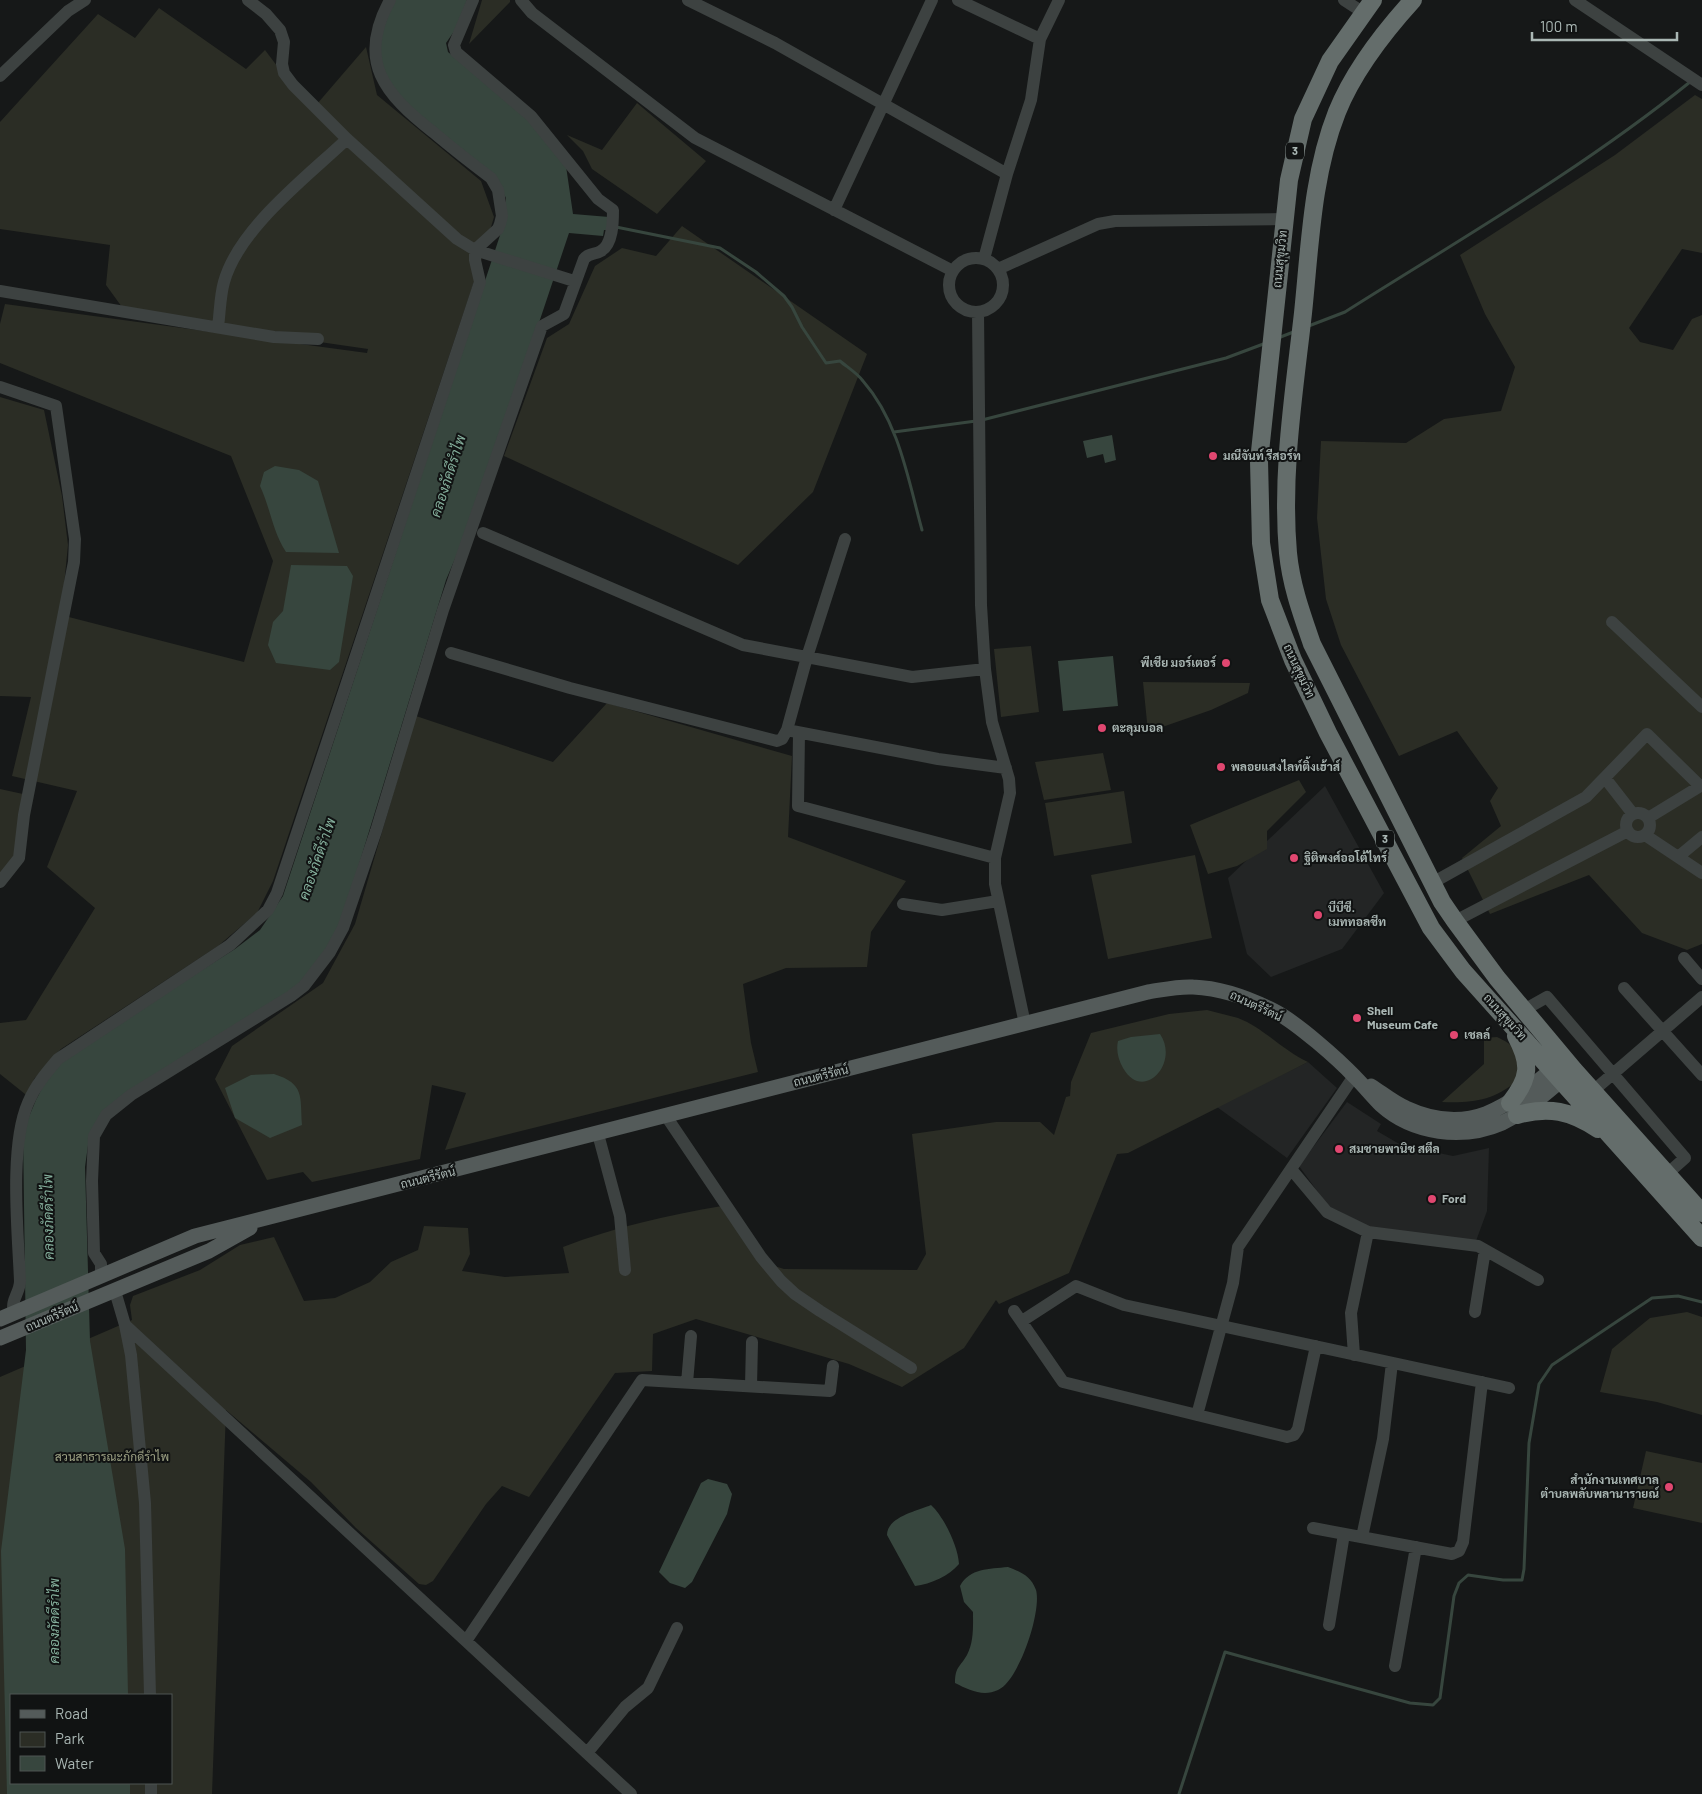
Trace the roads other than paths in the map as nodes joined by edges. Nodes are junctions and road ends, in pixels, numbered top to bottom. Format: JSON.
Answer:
{"nodes":[{"id":1,"x":85,"y":0,"type":"edge"},
{"id":2,"x":248,"y":0,"type":"edge"},
{"id":3,"x":390,"y":0,"type":"edge"},
{"id":4,"x":473,"y":0,"type":"edge"},
{"id":5,"x":688,"y":0,"type":"edge"},
{"id":6,"x":932,"y":0,"type":"edge"},
{"id":7,"x":958,"y":0,"type":"edge"},
{"id":8,"x":1059,"y":0,"type":"edge"},
{"id":9,"x":1344,"y":0,"type":"edge"},
{"id":10,"x":1413,"y":0,"type":"edge"},
{"id":11,"x":1574,"y":0,"type":"edge"},
{"id":12,"x":526,"y":2,"type":"edge"},
{"id":13,"x":1368,"y":7,"type":"edge"},
{"id":14,"x":1040,"y":39,"type":"junction"},
{"id":15,"x":0,"y":76,"type":"edge"},
{"id":16,"x":1702,"y":85,"type":"edge"},
{"id":17,"x":883,"y":104,"type":"junction"},
{"id":18,"x":347,"y":139,"type":"junction"},
{"id":19,"x":1007,"y":174,"type":"junction"},
{"id":20,"x":834,"y":210,"type":"junction"},
{"id":21,"x":1285,"y":219,"type":"junction"},
{"id":22,"x":481,"y":251,"type":"junction"},
{"id":23,"x":984,"y":259,"type":"junction"},
{"id":24,"x":998,"y":269,"type":"junction"},
{"id":25,"x":953,"y":271,"type":"junction"},
{"id":26,"x":569,"y":279,"type":"junction"},
{"id":27,"x":0,"y":291,"type":"edge"},
{"id":28,"x":978,"y":312,"type":"junction"},
{"id":29,"x":218,"y":327,"type":"junction"},
{"id":30,"x":318,"y":339,"type":"dead end"},
{"id":31,"x":0,"y":387,"type":"edge"},
{"id":32,"x":483,"y":532,"type":"dead end"},
{"id":33,"x":845,"y":539,"type":"dead end"},
{"id":34,"x":1612,"y":622,"type":"dead end"},
{"id":35,"x":451,"y":654,"type":"dead end"},
{"id":36,"x":807,"y":657,"type":"junction"},
{"id":37,"x":985,"y":669,"type":"junction"},
{"id":38,"x":1702,"y":707,"type":"edge"},
{"id":39,"x":793,"y":731,"type":"junction"},
{"id":40,"x":1006,"y":768,"type":"junction"},
{"id":41,"x":1377,"y":773,"type":"junction"},
{"id":42,"x":1605,"y":778,"type":"junction"},
{"id":43,"x":1358,"y":786,"type":"junction"},
{"id":44,"x":1701,"y":786,"type":"edge"},
{"id":45,"x":1633,"y":814,"type":"junction"},
{"id":46,"x":1648,"y":818,"type":"junction"},
{"id":47,"x":1628,"y":831,"type":"junction"},
{"id":48,"x":1645,"y":835,"type":"junction"},
{"id":49,"x":1702,"y":837,"type":"edge"},
{"id":50,"x":1678,"y":857,"type":"junction"},
{"id":51,"x":996,"y":858,"type":"junction"},
{"id":52,"x":1702,"y":873,"type":"edge"},
{"id":53,"x":0,"y":882,"type":"edge"},
{"id":54,"x":1432,"y":883,"type":"junction"},
{"id":55,"x":998,"y":901,"type":"junction"},
{"id":56,"x":903,"y":904,"type":"dead end"},
{"id":57,"x":1455,"y":921,"type":"junction"},
{"id":58,"x":1684,"y":958,"type":"dead end"},
{"id":59,"x":1702,"y":979,"type":"edge"},
{"id":60,"x":1624,"y":988,"type":"dead end"},
{"id":61,"x":1702,"y":997,"type":"edge"},
{"id":62,"x":1524,"y":1010,"type":"junction"},
{"id":63,"x":1506,"y":1018,"type":"junction"},
{"id":64,"x":1025,"y":1024,"type":"junction"},
{"id":65,"x":1663,"y":1030,"type":"junction"},
{"id":66,"x":1564,"y":1070,"type":"junction"},
{"id":67,"x":1613,"y":1074,"type":"junction"},
{"id":68,"x":1702,"y":1075,"type":"edge"},
{"id":69,"x":1354,"y":1076,"type":"junction"},
{"id":70,"x":1593,"y":1091,"type":"junction"},
{"id":71,"x":1514,"y":1109,"type":"junction"},
{"id":72,"x":666,"y":1116,"type":"junction"},
{"id":73,"x":598,"y":1134,"type":"junction"},
{"id":74,"x":1617,"y":1141,"type":"junction"},
{"id":75,"x":1291,"y":1169,"type":"junction"},
{"id":76,"x":1668,"y":1174,"type":"junction"},
{"id":77,"x":1702,"y":1213,"type":"edge"},
{"id":78,"x":267,"y":1219,"type":"junction"},
{"id":79,"x":1368,"y":1232,"type":"junction"},
{"id":80,"x":1702,"y":1238,"type":"edge"},
{"id":81,"x":1485,"y":1250,"type":"junction"},
{"id":82,"x":625,"y":1270,"type":"dead end"},
{"id":83,"x":101,"y":1276,"type":"junction"},
{"id":84,"x":1538,"y":1280,"type":"dead end"},
{"id":85,"x":114,"y":1291,"type":"junction"},
{"id":86,"x":1475,"y":1312,"type":"dead end"},
{"id":87,"x":14,"y":1313,"type":"junction"},
{"id":88,"x":0,"y":1319,"type":"edge"},
{"id":89,"x":125,"y":1325,"type":"junction"},
{"id":90,"x":1221,"y":1326,"type":"junction"},
{"id":91,"x":6,"y":1336,"type":"edge"},
{"id":92,"x":691,"y":1336,"type":"dead end"},
{"id":93,"x":752,"y":1342,"type":"dead end"},
{"id":94,"x":1316,"y":1346,"type":"junction"},
{"id":95,"x":1354,"y":1355,"type":"junction"},
{"id":96,"x":1392,"y":1363,"type":"junction"},
{"id":97,"x":832,"y":1366,"type":"dead end"},
{"id":98,"x":911,"y":1368,"type":"dead end"},
{"id":99,"x":1482,"y":1382,"type":"junction"},
{"id":100,"x":687,"y":1383,"type":"junction"},
{"id":101,"x":751,"y":1386,"type":"junction"},
{"id":102,"x":1509,"y":1388,"type":"dead end"},
{"id":103,"x":1197,"y":1415,"type":"junction"},
{"id":104,"x":1313,"y":1528,"type":"dead end"},
{"id":105,"x":1344,"y":1534,"type":"junction"},
{"id":106,"x":1362,"y":1537,"type":"junction"},
{"id":107,"x":1416,"y":1547,"type":"junction"},
{"id":108,"x":1329,"y":1625,"type":"dead end"},
{"id":109,"x":677,"y":1628,"type":"dead end"},
{"id":110,"x":466,"y":1641,"type":"junction"},
{"id":111,"x":1395,"y":1666,"type":"dead end"},
{"id":112,"x":150,"y":1694,"type":"edge"},
{"id":113,"x":587,"y":1753,"type":"junction"},
{"id":114,"x":631,"y":1794,"type":"edge"}],
"edges":[{"from":1,"to":15,"type":"street"},
{"from":2,"to":18,"type":"street"},
{"from":3,"to":22,"type":"street"},
{"from":4,"to":26,"type":"street"},
{"from":5,"to":17,"type":"street"},
{"from":6,"to":17,"type":"street"},
{"from":7,"to":14,"type":"street"},
{"from":8,"to":14,"type":"street"},
{"from":9,"to":13,"type":"street"},
{"from":10,"to":41,"type":"highway","name":"ถนนสุขุมวิท","number":"3"},
{"from":11,"to":16,"type":"street"},
{"from":12,"to":20,"type":"street"},
{"from":13,"to":21,"type":"highway","name":"ถนนสุขุมวิท","number":"3"},
{"from":14,"to":19,"type":"street"},
{"from":17,"to":19,"type":"street"},
{"from":17,"to":20,"type":"street"},
{"from":18,"to":22,"type":"street"},
{"from":18,"to":29,"type":"street"},
{"from":19,"to":23,"type":"street"},
{"from":20,"to":25,"type":"street"},
{"from":21,"to":24,"type":"street"},
{"from":21,"to":43,"type":"highway","name":"ถนนสุขุมวิท","number":"3"},
{"from":22,"to":26,"type":"street"},
{"from":22,"to":87,"type":"street"},
{"from":23,"to":24,"type":"street"},
{"from":23,"to":25,"type":"street"},
{"from":24,"to":28,"type":"street"},
{"from":25,"to":28,"type":"street"},
{"from":26,"to":83,"type":"street"},
{"from":27,"to":29,"type":"street"},
{"from":28,"to":37,"type":"street"},
{"from":29,"to":30,"type":"street"},
{"from":31,"to":53,"type":"street"},
{"from":32,"to":36,"type":"street"},
{"from":33,"to":36,"type":"street"},
{"from":34,"to":38,"type":"street"},
{"from":35,"to":39,"type":"street"},
{"from":36,"to":37,"type":"street"},
{"from":36,"to":39,"type":"street"},
{"from":37,"to":40,"type":"street"},
{"from":39,"to":40,"type":"street"},
{"from":39,"to":51,"type":"street"},
{"from":40,"to":51,"type":"street"},
{"from":41,"to":43,"type":"highway"},
{"from":41,"to":54,"type":"highway","name":"ถนนสุขุมวิท","number":"3"},
{"from":42,"to":44,"type":"street"},
{"from":42,"to":45,"type":"street"},
{"from":42,"to":54,"type":"street"},
{"from":43,"to":63,"type":"highway","name":"ถนนสุขุมวิท","number":"3"},
{"from":44,"to":46,"type":"street"},
{"from":45,"to":46,"type":"street"},
{"from":45,"to":47,"type":"street"},
{"from":46,"to":48,"type":"street"},
{"from":47,"to":48,"type":"street"},
{"from":47,"to":57,"type":"street"},
{"from":48,"to":50,"type":"street"},
{"from":49,"to":50,"type":"street"},
{"from":50,"to":52,"type":"street"},
{"from":51,"to":55,"type":"street"},
{"from":54,"to":57,"type":"highway","name":"ถนนสุขุมวิท","number":"3"},
{"from":55,"to":56,"type":"street"},
{"from":55,"to":64,"type":"street"},
{"from":57,"to":62,"type":"highway","name":"ถนนสุขุมวิท","number":"3"},
{"from":58,"to":59,"type":"street"},
{"from":60,"to":65,"type":"street"},
{"from":61,"to":65,"type":"street"},
{"from":62,"to":66,"type":"highway","name":"ถนนสุขุมวิท","number":"3"},
{"from":62,"to":67,"type":"street"},
{"from":63,"to":66,"type":"highway","name":"ถนนสุขุมวิท","number":"3"},
{"from":63,"to":71,"type":"highway"},
{"from":64,"to":69,"type":"main road","name":"ถนนตรีรัตน์"},
{"from":64,"to":72,"type":"main road","name":"ถนนตรีรัตน์"},
{"from":65,"to":67,"type":"street"},
{"from":65,"to":68,"type":"street"},
{"from":66,"to":70,"type":"highway","name":"ถนนสุขุมวิท","number":"3"},
{"from":66,"to":71,"type":"main road","name":"ถนนตรีรัตน์"},
{"from":66,"to":74,"type":"highway","name":"ถนนสุขุมวิท","number":"3"},
{"from":67,"to":70,"type":"street"},
{"from":67,"to":76,"type":"street"},
{"from":69,"to":71,"type":"main road","name":"ถนนตรีรัตน์"},
{"from":69,"to":75,"type":"street"},
{"from":70,"to":76,"type":"highway","name":"ถนนสุขุมวิท","number":"3"},
{"from":71,"to":74,"type":"highway"},
{"from":72,"to":73,"type":"main road","name":"ถนนตรีรัตน์"},
{"from":72,"to":98,"type":"street"},
{"from":73,"to":78,"type":"main road","name":"ถนนตรีรัตน์"},
{"from":73,"to":82,"type":"street"},
{"from":74,"to":80,"type":"highway","name":"ถนนสุขุมวิท","number":"3"},
{"from":75,"to":79,"type":"street"},
{"from":75,"to":90,"type":"street"},
{"from":76,"to":77,"type":"highway","name":"ถนนสุขุมวิท","number":"3"},
{"from":78,"to":83,"type":"main road","name":"ถนนตรีรัตน์"},
{"from":78,"to":85,"type":"main road","name":"ถนนตรีรัตน์"},
{"from":79,"to":81,"type":"street"},
{"from":79,"to":95,"type":"street"},
{"from":81,"to":84,"type":"street"},
{"from":81,"to":86,"type":"street"},
{"from":83,"to":87,"type":"main road","name":"ถนนตรีรัตน์"},
{"from":85,"to":89,"type":"street"},
{"from":85,"to":91,"type":"main road","name":"ถนนตรีรัตน์"},
{"from":87,"to":88,"type":"main road","name":"ถนนตรีรัตน์"},
{"from":89,"to":110,"type":"street"},
{"from":89,"to":112,"type":"street"},
{"from":90,"to":94,"type":"street"},
{"from":90,"to":103,"type":"street"},
{"from":90,"to":103,"type":"street"},
{"from":92,"to":100,"type":"street"},
{"from":93,"to":101,"type":"street"},
{"from":94,"to":95,"type":"street"},
{"from":94,"to":103,"type":"street"},
{"from":95,"to":96,"type":"street"},
{"from":96,"to":99,"type":"street"},
{"from":96,"to":106,"type":"street"},
{"from":97,"to":101,"type":"street"},
{"from":99,"to":102,"type":"street"},
{"from":99,"to":107,"type":"street"},
{"from":100,"to":101,"type":"street"},
{"from":100,"to":110,"type":"street"},
{"from":104,"to":105,"type":"street"},
{"from":105,"to":106,"type":"street"},
{"from":105,"to":108,"type":"street"},
{"from":106,"to":107,"type":"street"},
{"from":107,"to":111,"type":"street"},
{"from":109,"to":113,"type":"street"},
{"from":110,"to":113,"type":"street"},
{"from":113,"to":114,"type":"street"}]}
